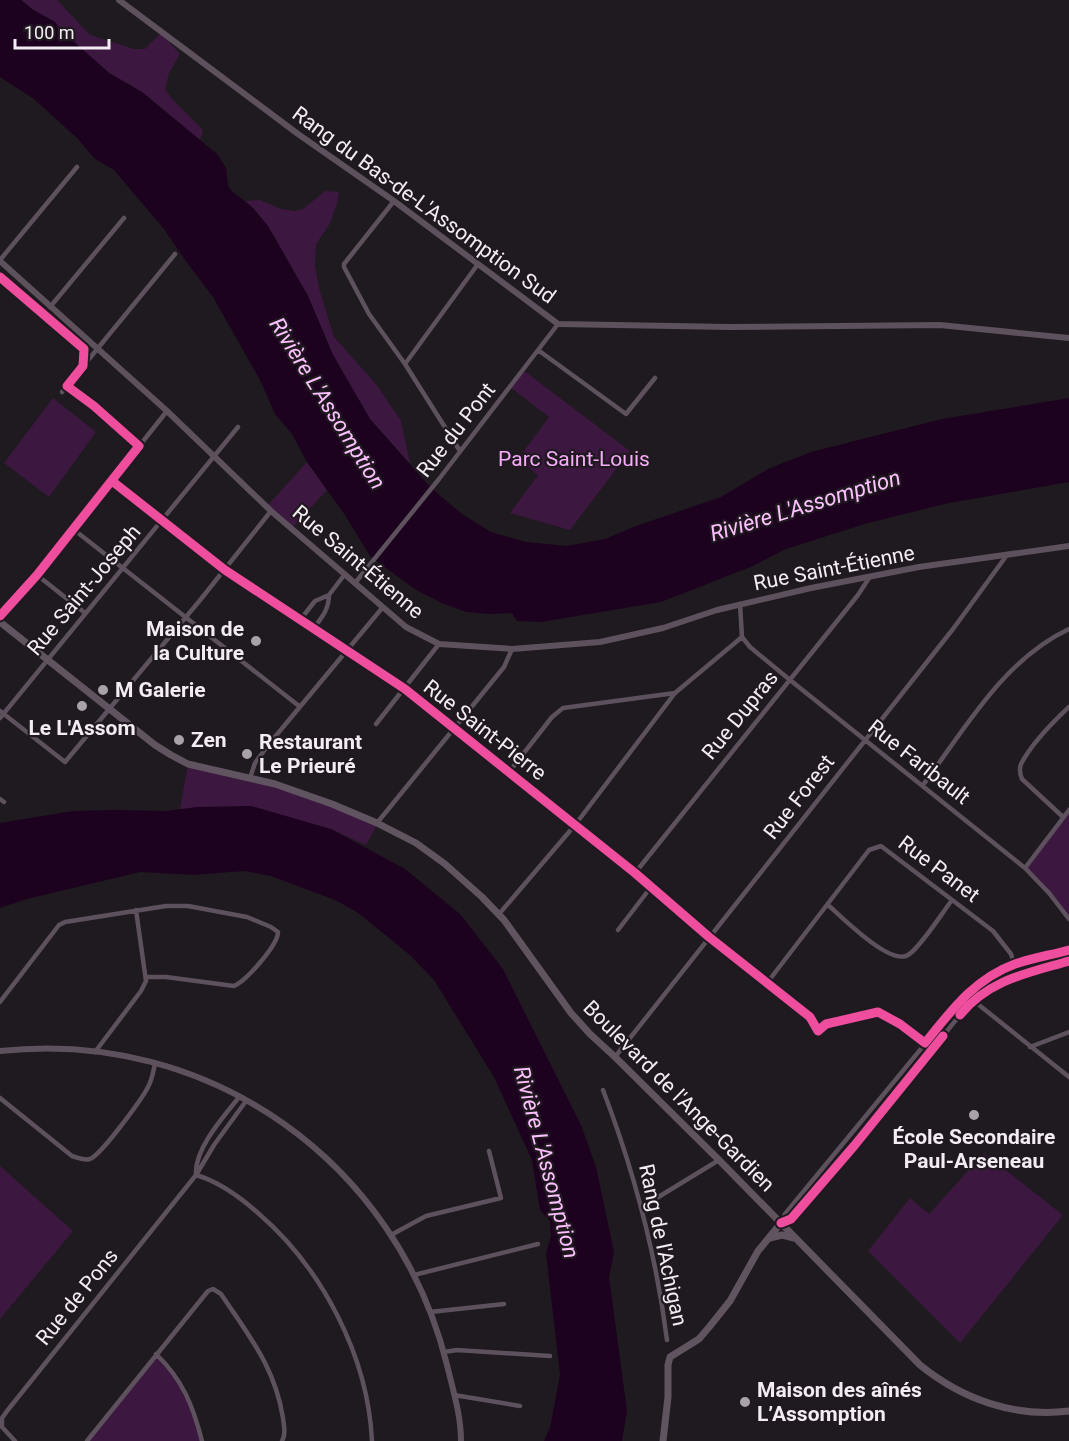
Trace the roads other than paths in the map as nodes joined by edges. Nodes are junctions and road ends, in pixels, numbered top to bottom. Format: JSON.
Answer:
{"nodes":[{"id":1,"x":119,"y":0,"type":"edge"},
{"id":2,"x":77,"y":167,"type":"dead end"},
{"id":3,"x":394,"y":201,"type":"junction"},
{"id":4,"x":124,"y":218,"type":"dead end"},
{"id":5,"x":175,"y":254,"type":"dead end"},
{"id":6,"x":0,"y":260,"type":"edge"},
{"id":7,"x":478,"y":264,"type":"junction"},
{"id":8,"x":50,"y":307,"type":"junction"},
{"id":9,"x":558,"y":324,"type":"junction"},
{"id":10,"x":1069,"y":338,"type":"edge"},
{"id":11,"x":98,"y":348,"type":"junction"},
{"id":12,"x":538,"y":350,"type":"junction"},
{"id":13,"x":405,"y":364,"type":"junction"},
{"id":14,"x":654,"y":378,"type":"dead end"},
{"id":15,"x":62,"y":392,"type":"dead end"},
{"id":16,"x":167,"y":411,"type":"junction"},
{"id":17,"x":238,"y":427,"type":"dead end"},
{"id":18,"x":460,"y":451,"type":"junction"},
{"id":19,"x":214,"y":456,"type":"junction"},
{"id":20,"x":112,"y":481,"type":"junction"},
{"id":21,"x":271,"y":511,"type":"junction"},
{"id":22,"x":163,"y":520,"type":"junction"},
{"id":23,"x":73,"y":529,"type":"junction"},
{"id":24,"x":1069,"y":546,"type":"edge"},
{"id":25,"x":1007,"y":555,"type":"junction"},
{"id":26,"x":122,"y":567,"type":"junction"},
{"id":27,"x":225,"y":570,"type":"junction"},
{"id":28,"x":345,"y":574,"type":"junction"},
{"id":29,"x":37,"y":575,"type":"junction"},
{"id":30,"x":869,"y":578,"type":"junction"},
{"id":31,"x":355,"y":583,"type":"junction"},
{"id":32,"x":329,"y":595,"type":"junction"},
{"id":33,"x":740,"y":604,"type":"junction"},
{"id":34,"x":382,"y":607,"type":"junction"},
{"id":35,"x":85,"y":613,"type":"junction"},
{"id":36,"x":0,"y":616,"type":"edge"},
{"id":37,"x":186,"y":617,"type":"junction"},
{"id":38,"x":300,"y":620,"type":"junction"},
{"id":39,"x":0,"y":622,"type":"edge"},
{"id":40,"x":314,"y":628,"type":"junction"},
{"id":41,"x":1069,"y":629,"type":"edge"},
{"id":42,"x":742,"y":637,"type":"junction"},
{"id":43,"x":439,"y":644,"type":"junction"},
{"id":44,"x":512,"y":649,"type":"junction"},
{"id":45,"x":345,"y":651,"type":"junction"},
{"id":46,"x":48,"y":659,"type":"junction"},
{"id":47,"x":790,"y":680,"type":"junction"},
{"id":48,"x":405,"y":689,"type":"junction"},
{"id":49,"x":675,"y":693,"type":"junction"},
{"id":50,"x":299,"y":706,"type":"junction"},
{"id":51,"x":1069,"y":707,"type":"edge"},
{"id":52,"x":110,"y":708,"type":"junction"},
{"id":53,"x":1,"y":714,"type":"edge"},
{"id":54,"x":376,"y":724,"type":"dead end"},
{"id":55,"x":454,"y":729,"type":"junction"},
{"id":56,"x":865,"y":740,"type":"junction"},
{"id":57,"x":509,"y":772,"type":"junction"},
{"id":58,"x":250,"y":778,"type":"junction"},
{"id":59,"x":923,"y":785,"type":"junction"},
{"id":60,"x":1069,"y":810,"type":"edge"},
{"id":61,"x":1063,"y":817,"type":"junction"},
{"id":62,"x":377,"y":823,"type":"junction"},
{"id":63,"x":575,"y":825,"type":"junction"},
{"id":64,"x":1025,"y":868,"type":"junction"},
{"id":65,"x":635,"y":873,"type":"junction"},
{"id":66,"x":651,"y":887,"type":"junction"},
{"id":67,"x":952,"y":900,"type":"junction"},
{"id":68,"x":828,"y":905,"type":"junction"},
{"id":69,"x":136,"y":910,"type":"junction"},
{"id":70,"x":499,"y":914,"type":"junction"},
{"id":71,"x":1069,"y":919,"type":"edge"},
{"id":72,"x":618,"y":930,"type":"dead end"},
{"id":73,"x":710,"y":937,"type":"junction"},
{"id":74,"x":1069,"y":950,"type":"edge"},
{"id":75,"x":1069,"y":961,"type":"edge"},
{"id":76,"x":1015,"y":964,"type":"junction"},
{"id":77,"x":1018,"y":975,"type":"junction"},
{"id":78,"x":147,"y":977,"type":"junction"},
{"id":79,"x":767,"y":983,"type":"junction"},
{"id":80,"x":966,"y":993,"type":"junction"},
{"id":81,"x":974,"y":1001,"type":"junction"},
{"id":82,"x":0,"y":1002,"type":"edge"},
{"id":83,"x":818,"y":1031,"type":"dead end"},
{"id":84,"x":1069,"y":1032,"type":"edge"},
{"id":85,"x":1030,"y":1047,"type":"junction"},
{"id":86,"x":0,"y":1051,"type":"edge"},
{"id":87,"x":95,"y":1052,"type":"junction"},
{"id":88,"x":615,"y":1057,"type":"junction"},
{"id":89,"x":155,"y":1064,"type":"junction"},
{"id":90,"x":1069,"y":1077,"type":"edge"},
{"id":91,"x":603,"y":1090,"type":"dead end"},
{"id":92,"x":240,"y":1096,"type":"junction"},
{"id":93,"x":0,"y":1098,"type":"edge"},
{"id":94,"x":247,"y":1100,"type":"junction"},
{"id":95,"x":845,"y":1139,"type":"junction"},
{"id":96,"x":854,"y":1146,"type":"junction"},
{"id":97,"x":489,"y":1151,"type":"dead end"},
{"id":98,"x":719,"y":1160,"type":"junction"},
{"id":99,"x":196,"y":1175,"type":"junction"},
{"id":100,"x":642,"y":1207,"type":"junction"},
{"id":101,"x":769,"y":1210,"type":"junction"},
{"id":102,"x":781,"y":1222,"type":"junction"},
{"id":103,"x":391,"y":1235,"type":"junction"},
{"id":104,"x":768,"y":1239,"type":"junction"},
{"id":105,"x":797,"y":1239,"type":"junction"},
{"id":106,"x":538,"y":1244,"type":"dead end"},
{"id":107,"x":414,"y":1275,"type":"junction"},
{"id":108,"x":504,"y":1304,"type":"dead end"},
{"id":109,"x":430,"y":1312,"type":"junction"},
{"id":110,"x":667,"y":1340,"type":"dead end"},
{"id":111,"x":444,"y":1352,"type":"junction"},
{"id":112,"x":156,"y":1354,"type":"junction"},
{"id":113,"x":550,"y":1356,"type":"dead end"},
{"id":114,"x":454,"y":1395,"type":"junction"},
{"id":115,"x":520,"y":1406,"type":"dead end"},
{"id":116,"x":1069,"y":1411,"type":"edge"},
{"id":117,"x":15,"y":1441,"type":"edge"},
{"id":118,"x":87,"y":1441,"type":"edge"},
{"id":119,"x":202,"y":1441,"type":"edge"},
{"id":120,"x":282,"y":1441,"type":"edge"},
{"id":121,"x":372,"y":1441,"type":"edge"},
{"id":122,"x":461,"y":1441,"type":"edge"},
{"id":123,"x":663,"y":1441,"type":"edge"}],
"edges":[{"from":1,"to":3,"type":"street","name":"Rang du Bas-de-L'Assomption Sud"},
{"from":2,"to":6,"type":"street"},
{"from":3,"to":7,"type":"street","name":"Rang du Bas-de-L'Assomption Sud"},
{"from":3,"to":13,"type":"street"},
{"from":4,"to":8,"type":"street"},
{"from":5,"to":11,"type":"street"},
{"from":6,"to":8,"type":"street","name":"Rue Saint-Étienne"},
{"from":7,"to":9,"type":"street","name":"Rang du Bas-de-L'Assomption Sud"},
{"from":7,"to":13,"type":"street"},
{"from":8,"to":11,"type":"street","name":"Rue Saint-Étienne"},
{"from":9,"to":10,"type":"street","name":"Rang du Bas-de-L'Assomption Sud"},
{"from":9,"to":12,"type":"street","name":"Rue du Pont"},
{"from":11,"to":15,"type":"street"},
{"from":11,"to":16,"type":"street","name":"Rue Saint-Étienne"},
{"from":12,"to":14,"type":"street"},
{"from":12,"to":18,"type":"street","name":"Rue du Pont"},
{"from":13,"to":18,"type":"street"},
{"from":16,"to":19,"type":"street","name":"Rue Saint-Étienne"},
{"from":16,"to":20,"type":"street"},
{"from":17,"to":19,"type":"street","name":"Rue Saint-Joseph"},
{"from":18,"to":31,"type":"street","name":"Rue du Pont"},
{"from":19,"to":21,"type":"street","name":"Rue Saint-Étienne"},
{"from":19,"to":22,"type":"street","name":"Rue Saint-Joseph"},
{"from":20,"to":22,"type":"street","name":"Rue Saint-Pierre"},
{"from":20,"to":23,"type":"street"},
{"from":21,"to":27,"type":"street"},
{"from":21,"to":28,"type":"street","name":"Rue Saint-Étienne"},
{"from":22,"to":26,"type":"street","name":"Rue Saint-Joseph"},
{"from":22,"to":27,"type":"street","name":"Rue Saint-Pierre"},
{"from":23,"to":26,"type":"street"},
{"from":23,"to":29,"type":"street"},
{"from":24,"to":25,"type":"street","name":"Rue Saint-Étienne"},
{"from":25,"to":30,"type":"street","name":"Rue Saint-Étienne"},
{"from":25,"to":56,"type":"street","name":"Rue Forest"},
{"from":26,"to":35,"type":"street","name":"Rue Saint-Joseph"},
{"from":26,"to":37,"type":"street"},
{"from":27,"to":37,"type":"street"},
{"from":27,"to":38,"type":"street","name":"Rue Saint-Pierre"},
{"from":28,"to":31,"type":"street","name":"Rue Saint-Étienne"},
{"from":28,"to":32,"type":"street"},
{"from":29,"to":35,"type":"street"},
{"from":29,"to":36,"type":"street"},
{"from":30,"to":33,"type":"street","name":"Rue Saint-Étienne"},
{"from":30,"to":47,"type":"street","name":"Rue Dupras"},
{"from":31,"to":34,"type":"street","name":"Rue Saint-Étienne"},
{"from":32,"to":38,"type":"street"},
{"from":32,"to":40,"type":"street"},
{"from":33,"to":42,"type":"street"},
{"from":33,"to":44,"type":"street","name":"Rue Saint-Étienne"},
{"from":34,"to":43,"type":"street","name":"Rue Saint-Étienne"},
{"from":34,"to":45,"type":"street"},
{"from":35,"to":46,"type":"street","name":"Rue Saint-Joseph"},
{"from":37,"to":50,"type":"street"},
{"from":37,"to":52,"type":"street"},
{"from":38,"to":40,"type":"street","name":"Rue Saint-Pierre"},
{"from":39,"to":46,"type":"main road","name":"Boulevard de l'Ange-Gardien"},
{"from":40,"to":45,"type":"street","name":"Rue Saint-Pierre"},
{"from":41,"to":59,"type":"street"},
{"from":42,"to":47,"type":"street","name":"Rue Faribault"},
{"from":42,"to":49,"type":"street"},
{"from":43,"to":44,"type":"street","name":"Rue Saint-Étienne"},
{"from":43,"to":48,"type":"street"},
{"from":44,"to":55,"type":"street"},
{"from":45,"to":48,"type":"street","name":"Rue Saint-Pierre"},
{"from":45,"to":50,"type":"street"},
{"from":46,"to":52,"type":"main road","name":"Boulevard de l'Ange-Gardien"},
{"from":46,"to":53,"type":"street","name":"Rue Saint-Joseph"},
{"from":47,"to":56,"type":"street","name":"Rue Faribault"},
{"from":47,"to":65,"type":"street","name":"Rue Dupras"},
{"from":48,"to":54,"type":"street"},
{"from":48,"to":55,"type":"street","name":"Rue Saint-Pierre"},
{"from":49,"to":57,"type":"street"},
{"from":49,"to":63,"type":"street"},
{"from":50,"to":58,"type":"street"},
{"from":51,"to":61,"type":"street"},
{"from":52,"to":53,"type":"street"},
{"from":52,"to":58,"type":"main road","name":"Boulevard de l'Ange-Gardien"},
{"from":55,"to":57,"type":"street","name":"Rue Saint-Pierre"},
{"from":55,"to":62,"type":"street"},
{"from":56,"to":59,"type":"street","name":"Rue Faribault"},
{"from":56,"to":73,"type":"street","name":"Rue Forest"},
{"from":57,"to":63,"type":"street","name":"Rue Saint-Pierre"},
{"from":58,"to":62,"type":"main road","name":"Boulevard de l'Ange-Gardien"},
{"from":59,"to":64,"type":"street","name":"Rue Faribault"},
{"from":60,"to":61,"type":"street"},
{"from":61,"to":64,"type":"street"},
{"from":62,"to":70,"type":"main road","name":"Boulevard de l'Ange-Gardien"},
{"from":63,"to":65,"type":"street","name":"Rue Saint-Pierre"},
{"from":63,"to":70,"type":"street"},
{"from":64,"to":71,"type":"street","name":"Rue Faribault"},
{"from":65,"to":66,"type":"street","name":"Rue Saint-Pierre"},
{"from":66,"to":72,"type":"street"},
{"from":66,"to":73,"type":"street","name":"Rue Saint-Pierre"},
{"from":67,"to":68,"type":"street"},
{"from":67,"to":68,"type":"street","name":"Rue Panet"},
{"from":67,"to":76,"type":"street","name":"Rue Panet"},
{"from":68,"to":79,"type":"street","name":"Rue Panet"},
{"from":69,"to":78,"type":"street"},
{"from":69,"to":78,"type":"street"},
{"from":69,"to":82,"type":"street"},
{"from":70,"to":88,"type":"main road","name":"Boulevard de l'Ange-Gardien"},
{"from":73,"to":79,"type":"street","name":"Rue Saint-Pierre"},
{"from":73,"to":88,"type":"street","name":"Rue Forest"},
{"from":74,"to":76,"type":"street"},
{"from":75,"to":77,"type":"street"},
{"from":76,"to":77,"type":"street","name":"Rue Panet"},
{"from":76,"to":80,"type":"street"},
{"from":77,"to":81,"type":"street"},
{"from":78,"to":87,"type":"street"},
{"from":79,"to":83,"type":"street","name":"Rue Saint-Pierre"},
{"from":80,"to":81,"type":"street"},
{"from":80,"to":95,"type":"street"},
{"from":81,"to":85,"type":"street"},
{"from":81,"to":96,"type":"street"},
{"from":84,"to":85,"type":"street"},
{"from":85,"to":90,"type":"street"},
{"from":86,"to":87,"type":"street"},
{"from":87,"to":89,"type":"street"},
{"from":88,"to":98,"type":"main road","name":"Boulevard de l'Ange-Gardien"},
{"from":89,"to":92,"type":"street"},
{"from":89,"to":93,"type":"street"},
{"from":91,"to":100,"type":"street","name":"Rang de l'Achigan"},
{"from":92,"to":94,"type":"street"},
{"from":92,"to":99,"type":"street","name":"Rue de Pons"},
{"from":94,"to":99,"type":"street","name":"Rue de Pons"},
{"from":94,"to":103,"type":"street"},
{"from":95,"to":96,"type":"street"},
{"from":95,"to":102,"type":"street"},
{"from":96,"to":102,"type":"street"},
{"from":97,"to":103,"type":"street"},
{"from":98,"to":100,"type":"street"},
{"from":98,"to":101,"type":"main road","name":"Boulevard de l'Ange-Gardien"},
{"from":99,"to":117,"type":"street","name":"Rue de Pons"},
{"from":99,"to":121,"type":"street"},
{"from":100,"to":110,"type":"street","name":"Rang de l'Achigan"},
{"from":101,"to":102,"type":"main road","name":"Boulevard de l'Ange-Gardien"},
{"from":101,"to":104,"type":"main road"},
{"from":102,"to":104,"type":"main road"},
{"from":102,"to":105,"type":"main road","name":"Boulevard de l'Ange-Gardien"},
{"from":103,"to":107,"type":"street"},
{"from":104,"to":105,"type":"main road"},
{"from":104,"to":123,"type":"main road"},
{"from":105,"to":116,"type":"main road","name":"Boulevard de l'Ange-Gardien"},
{"from":106,"to":107,"type":"street"},
{"from":107,"to":109,"type":"street"},
{"from":108,"to":109,"type":"street"},
{"from":109,"to":111,"type":"street"},
{"from":111,"to":113,"type":"street"},
{"from":111,"to":114,"type":"street"},
{"from":112,"to":118,"type":"street"},
{"from":112,"to":119,"type":"street"},
{"from":112,"to":120,"type":"street"},
{"from":114,"to":115,"type":"street"},
{"from":114,"to":122,"type":"street"}]}
